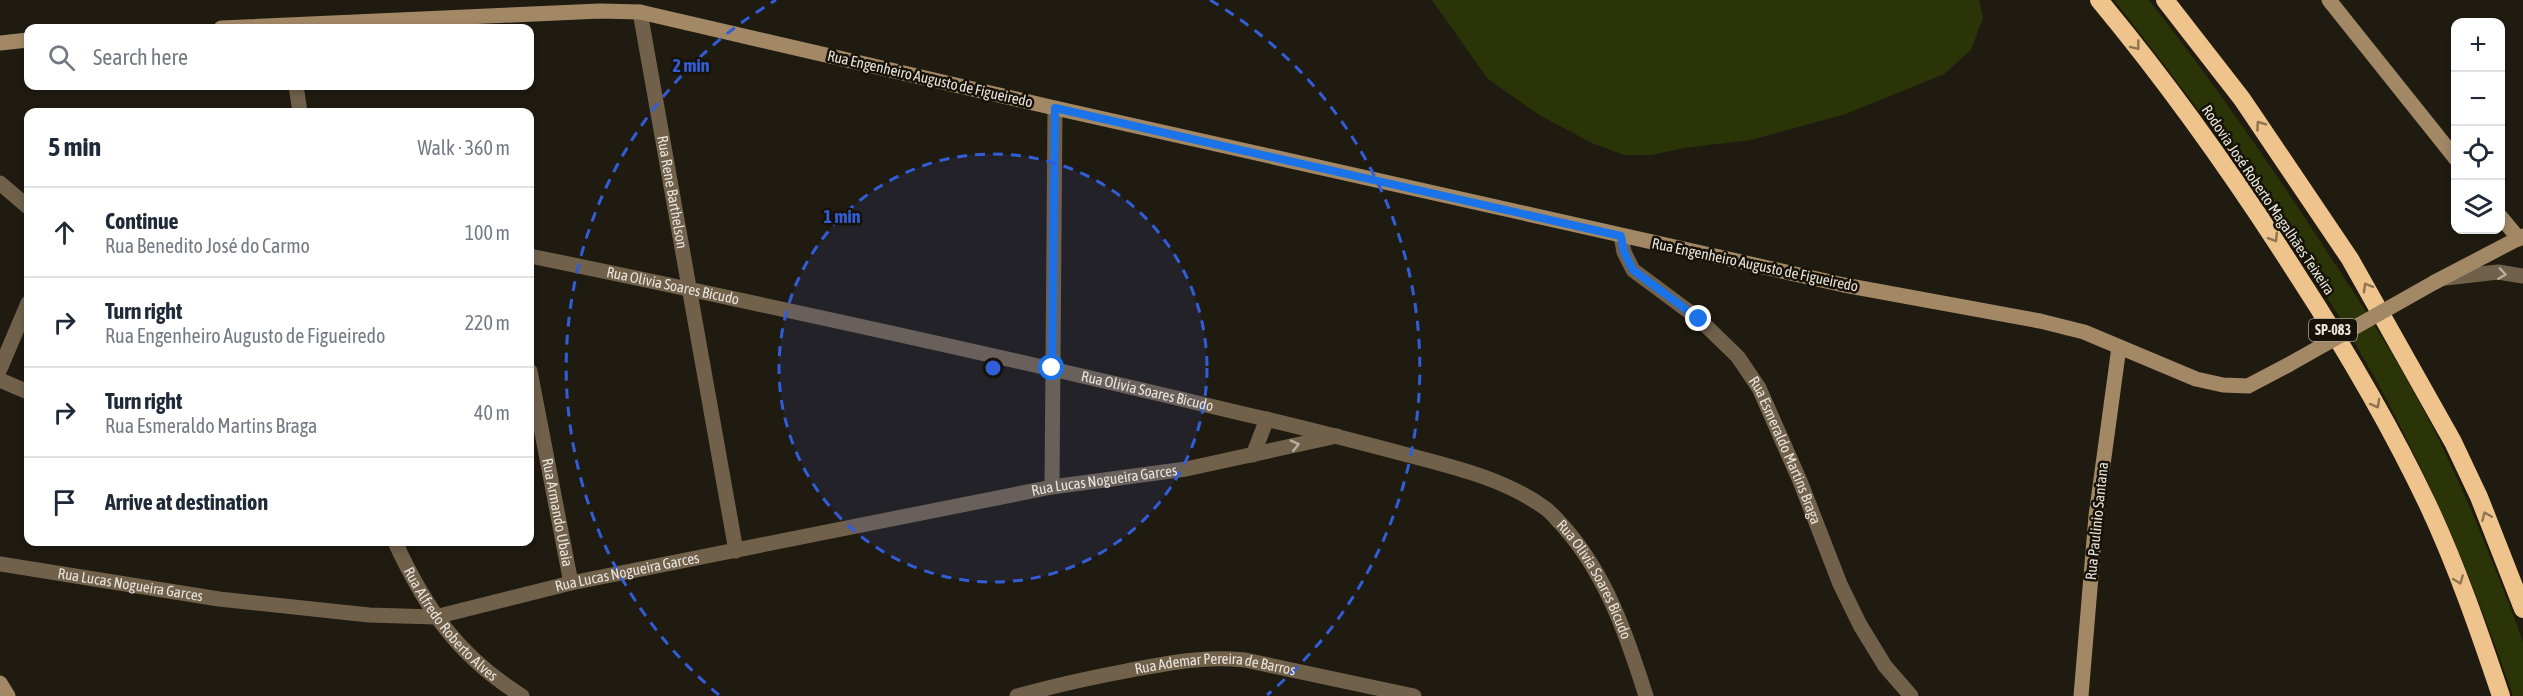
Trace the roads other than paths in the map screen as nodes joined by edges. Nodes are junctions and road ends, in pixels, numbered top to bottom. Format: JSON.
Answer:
{"nodes":[{"id":1,"x":2099,"y":0,"type":"edge"},
{"id":2,"x":2165,"y":0,"type":"edge"},
{"id":3,"x":2329,"y":0,"type":"edge"},
{"id":4,"x":640,"y":12,"type":"junction"},
{"id":5,"x":345,"y":24,"type":"edge"},
{"id":6,"x":24,"y":41,"type":"edge"},
{"id":7,"x":0,"y":44,"type":"edge"},
{"id":8,"x":297,"y":90,"type":"edge"},
{"id":9,"x":299,"y":108,"type":"edge"},
{"id":10,"x":1055,"y":108,"type":"junction"},
{"id":11,"x":2451,"y":153,"type":"edge"},
{"id":12,"x":0,"y":183,"type":"edge"},
{"id":13,"x":24,"y":204,"type":"edge"},
{"id":14,"x":2505,"y":221,"type":"edge"},
{"id":15,"x":1621,"y":236,"type":"junction"},
{"id":16,"x":2522,"y":240,"type":"edge"},
{"id":17,"x":534,"y":257,"type":"edge"},
{"id":18,"x":2523,"y":276,"type":"edge"},
{"id":19,"x":2437,"y":280,"type":"junction"},
{"id":20,"x":688,"y":288,"type":"junction"},
{"id":21,"x":24,"y":312,"type":"edge"},
{"id":22,"x":2119,"y":347,"type":"junction"},
{"id":23,"x":1052,"y":368,"type":"junction"},
{"id":24,"x":0,"y":369,"type":"edge"},
{"id":25,"x":0,"y":380,"type":"edge"},
{"id":26,"x":24,"y":390,"type":"edge"},
{"id":27,"x":534,"y":392,"type":"edge"},
{"id":28,"x":1267,"y":419,"type":"junction"},
{"id":29,"x":1337,"y":436,"type":"junction"},
{"id":30,"x":1253,"y":455,"type":"junction"},
{"id":31,"x":1052,"y":487,"type":"junction"},
{"id":32,"x":397,"y":546,"type":"edge"},
{"id":33,"x":736,"y":551,"type":"junction"},
{"id":34,"x":0,"y":564,"type":"edge"},
{"id":35,"x":571,"y":583,"type":"junction"},
{"id":36,"x":2523,"y":609,"type":"edge"},
{"id":37,"x":435,"y":617,"type":"junction"},
{"id":38,"x":0,"y":683,"type":"edge"},
{"id":39,"x":1060,"y":690,"type":"edge"},
{"id":40,"x":9,"y":696,"type":"edge"},
{"id":41,"x":522,"y":696,"type":"edge"},
{"id":42,"x":1017,"y":696,"type":"edge"},
{"id":43,"x":1414,"y":696,"type":"edge"},
{"id":44,"x":1646,"y":696,"type":"edge"},
{"id":45,"x":1911,"y":696,"type":"edge"},
{"id":46,"x":2081,"y":696,"type":"edge"},
{"id":47,"x":2501,"y":696,"type":"edge"}],
"edges":[{"from":1,"to":47,"type":"highway","name":"Rodovia José Roberto Magalhães Teixeira","number":"SP-083","one_way":true},
{"from":36,"to":2,"type":"highway","one_way":true},
{"from":3,"to":11,"type":"main road"},
{"from":4,"to":5,"type":"main road","name":"Rua Engenheiro Augusto de Figueiredo"},
{"from":4,"to":10,"type":"main road","name":"Rua Engenheiro Augusto de Figueiredo"},
{"from":4,"to":20,"type":"street","name":"Rua Rene Barthelson"},
{"from":6,"to":7,"type":"main road"},
{"from":8,"to":9,"type":"street"},
{"from":10,"to":15,"type":"main road","name":"Rua Engenheiro Augusto de Figueiredo"},
{"from":10,"to":23,"type":"street"},
{"from":12,"to":13,"type":"street"},
{"from":14,"to":16,"type":"main road"},
{"from":15,"to":22,"type":"main road","name":"Rua Engenheiro Augusto de Figueiredo"},
{"from":15,"to":45,"type":"street","name":"Rua Esmeraldo Martins Braga"},
{"from":16,"to":19,"type":"main road","name":"Rua Engenheiro Augusto de Figueiredo"},
{"from":17,"to":20,"type":"street","name":"Rua Olivia Soares Bicudo"},
{"from":19,"to":18,"type":"street","one_way":true},
{"from":19,"to":22,"type":"main road","name":"Rua Engenheiro Augusto de Figueiredo","bridge":true},
{"from":20,"to":23,"type":"street","name":"Rua Olivia Soares Bicudo"},
{"from":20,"to":33,"type":"street","name":"Rua Rene Barthelson"},
{"from":21,"to":24,"type":"street"},
{"from":22,"to":46,"type":"main road","name":"Rua Paulinio Santana"},
{"from":23,"to":28,"type":"street","name":"Rua Olivia Soares Bicudo"},
{"from":23,"to":31,"type":"street"},
{"from":25,"to":26,"type":"street"},
{"from":27,"to":35,"type":"street","name":"Rua Armando Ubaia"},
{"from":28,"to":29,"type":"street","name":"Rua Olivia Soares Bicudo"},
{"from":28,"to":30,"type":"street"},
{"from":30,"to":29,"type":"street","name":"Rua Lucas Nogueira Garces","one_way":true},
{"from":29,"to":44,"type":"street","name":"Rua Olivia Soares Bicudo"},
{"from":30,"to":31,"type":"street","name":"Rua Lucas Nogueira Garces"},
{"from":31,"to":33,"type":"street","name":"Rua Lucas Nogueira Garces"},
{"from":32,"to":37,"type":"street","name":"Rua Alfredo Roberto Alves"},
{"from":33,"to":35,"type":"street","name":"Rua Lucas Nogueira Garces"},
{"from":34,"to":37,"type":"street","name":"Rua Lucas Nogueira Garces"},
{"from":35,"to":37,"type":"street","name":"Rua Lucas Nogueira Garces"},
{"from":37,"to":41,"type":"street","name":"Rua Alfredo Roberto Alves"},
{"from":38,"to":40,"type":"main road"},
{"from":39,"to":42,"type":"street","name":"Rua Ademar Pereira de Barros"},
{"from":39,"to":43,"type":"street","name":"Rua Ademar Pereira de Barros"}]}
